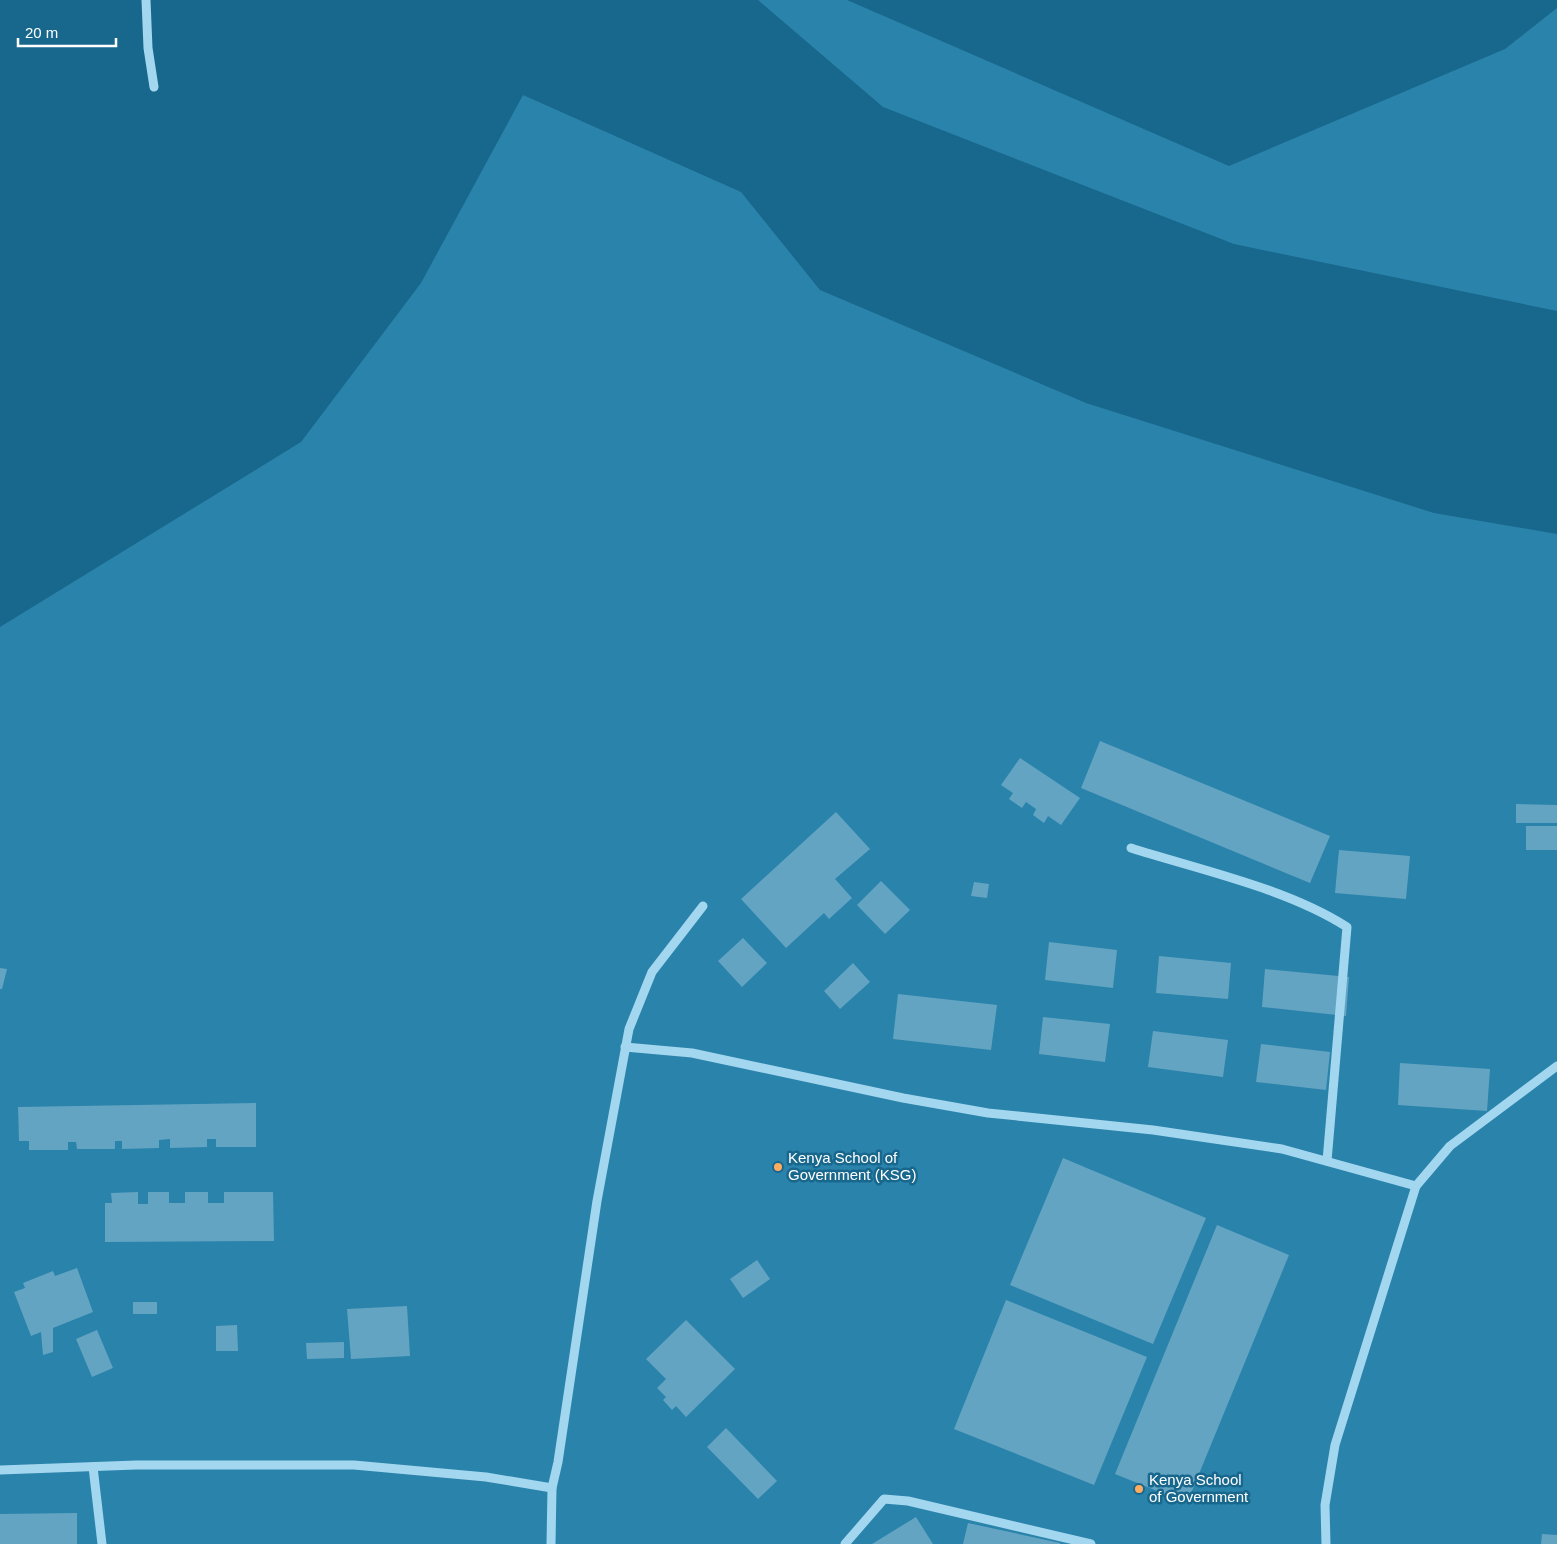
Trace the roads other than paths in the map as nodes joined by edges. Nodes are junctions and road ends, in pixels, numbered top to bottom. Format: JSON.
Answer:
{"nodes":[{"id":1,"x":146,"y":0,"type":"edge"},
{"id":2,"x":154,"y":87,"type":"dead end"},
{"id":3,"x":1131,"y":848,"type":"dead end"},
{"id":4,"x":703,"y":906,"type":"dead end"},
{"id":5,"x":625,"y":1047,"type":"junction"},
{"id":6,"x":1557,"y":1066,"type":"edge"},
{"id":7,"x":1327,"y":1161,"type":"junction"},
{"id":8,"x":1416,"y":1186,"type":"junction"},
{"id":9,"x":93,"y":1466,"type":"junction"},
{"id":10,"x":0,"y":1470,"type":"edge"},
{"id":11,"x":552,"y":1488,"type":"junction"},
{"id":12,"x":102,"y":1544,"type":"edge"},
{"id":13,"x":551,"y":1544,"type":"edge"},
{"id":14,"x":845,"y":1544,"type":"edge"},
{"id":15,"x":1091,"y":1544,"type":"edge"},
{"id":16,"x":1326,"y":1544,"type":"edge"}],
"edges":[{"from":1,"to":2,"type":"street"},
{"from":3,"to":7,"type":"street"},
{"from":4,"to":5,"type":"street"},
{"from":5,"to":7,"type":"street"},
{"from":5,"to":11,"type":"street"},
{"from":6,"to":8,"type":"street"},
{"from":7,"to":8,"type":"street"},
{"from":8,"to":16,"type":"street"},
{"from":9,"to":10,"type":"street"},
{"from":9,"to":11,"type":"street"},
{"from":9,"to":12,"type":"street"},
{"from":11,"to":13,"type":"street"},
{"from":14,"to":15,"type":"street"}]}
